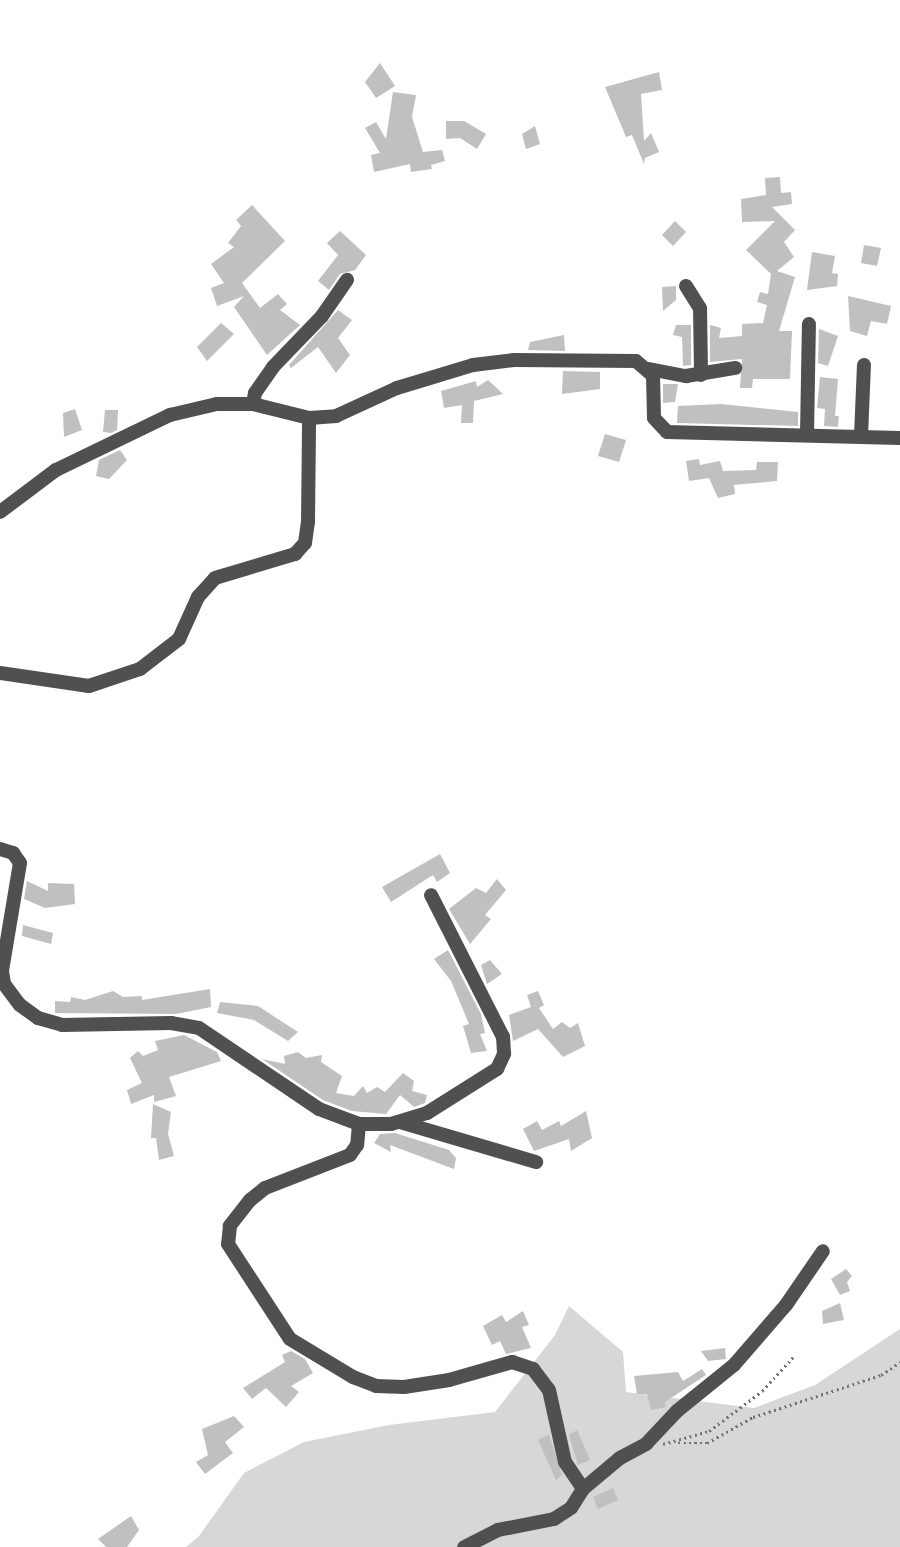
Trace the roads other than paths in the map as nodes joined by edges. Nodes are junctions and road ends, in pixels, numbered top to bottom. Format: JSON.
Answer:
{"nodes":[{"id":1,"x":347,"y":280,"type":"dead end"},
{"id":2,"x":686,"y":286,"type":"dead end"},
{"id":3,"x":809,"y":324,"type":"dead end"},
{"id":4,"x":864,"y":365,"type":"dead end"},
{"id":5,"x":735,"y":368,"type":"dead end"},
{"id":6,"x":649,"y":369,"type":"junction"},
{"id":7,"x":701,"y":375,"type":"junction"},
{"id":8,"x":253,"y":404,"type":"junction"},
{"id":9,"x":309,"y":418,"type":"junction"},
{"id":10,"x":807,"y":434,"type":"junction"},
{"id":11,"x":861,"y":436,"type":"junction"},
{"id":12,"x":900,"y":438,"type":"edge"},
{"id":13,"x":0,"y":512,"type":"edge"},
{"id":14,"x":0,"y":673,"type":"edge"},
{"id":15,"x":0,"y":849,"type":"edge"},
{"id":16,"x":431,"y":895,"type":"dead end"},
{"id":17,"x":399,"y":1121,"type":"junction"},
{"id":18,"x":359,"y":1124,"type":"junction"},
{"id":19,"x":536,"y":1162,"type":"dead end"},
{"id":20,"x":823,"y":1251,"type":"dead end"},
{"id":21,"x":583,"y":1489,"type":"junction"},
{"id":22,"x":464,"y":1547,"type":"edge"}],
"edges":[{"from":1,"to":8,"type":"street"},
{"from":2,"to":7,"type":"street"},
{"from":3,"to":10,"type":"street"},
{"from":4,"to":11,"type":"street"},
{"from":5,"to":7,"type":"street"},
{"from":6,"to":7,"type":"street"},
{"from":6,"to":9,"type":"street"},
{"from":6,"to":10,"type":"street"},
{"from":8,"to":9,"type":"street"},
{"from":8,"to":13,"type":"street"},
{"from":9,"to":14,"type":"street"},
{"from":10,"to":11,"type":"street"},
{"from":11,"to":12,"type":"street"},
{"from":15,"to":18,"type":"street"},
{"from":16,"to":17,"type":"street"},
{"from":17,"to":18,"type":"street"},
{"from":17,"to":19,"type":"street"},
{"from":18,"to":21,"type":"street"},
{"from":20,"to":21,"type":"street"},
{"from":21,"to":22,"type":"street"}]}
